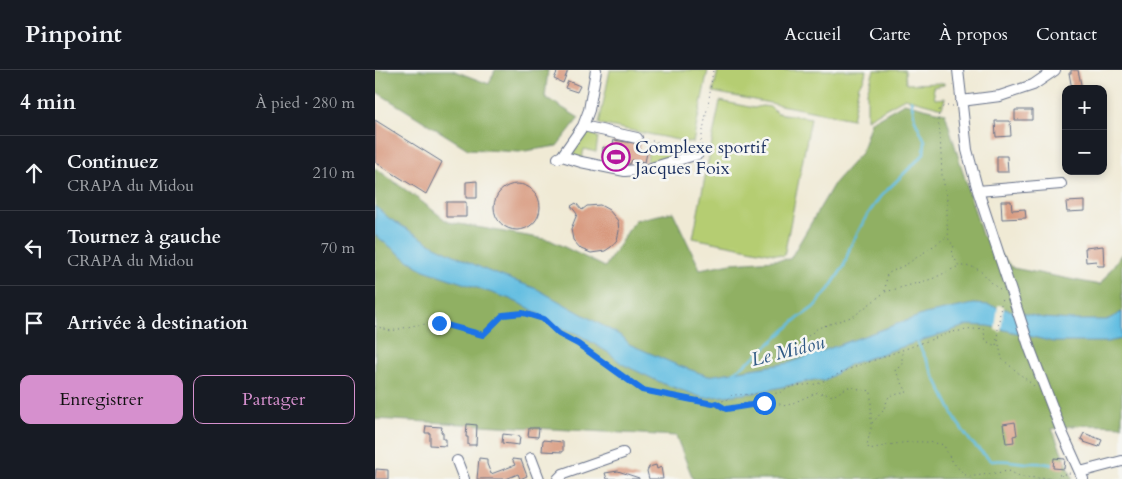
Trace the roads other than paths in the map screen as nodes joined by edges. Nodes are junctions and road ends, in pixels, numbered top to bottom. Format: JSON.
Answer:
{"nodes":[{"id":1,"x":596,"y":70,"type":"edge"},
{"id":2,"x":958,"y":70,"type":"edge"},
{"id":3,"x":1055,"y":70,"type":"edge"},
{"id":4,"x":958,"y":104,"type":"junction"},
{"id":5,"x":583,"y":126,"type":"junction"},
{"id":6,"x":637,"y":138,"type":"road end"},
{"id":7,"x":699,"y":150,"type":"road end"},
{"id":8,"x":1061,"y":184,"type":"dead end"},
{"id":9,"x":978,"y":192,"type":"junction"},
{"id":10,"x":623,"y":453,"type":"dead end"},
{"id":11,"x":531,"y":458,"type":"dead end"},
{"id":12,"x":457,"y":461,"type":"dead end"},
{"id":13,"x":1122,"y":461,"type":"edge"},
{"id":14,"x":1081,"y":474,"type":"edge"},
{"id":15,"x":464,"y":479,"type":"edge"},
{"id":16,"x":539,"y":479,"type":"edge"},
{"id":17,"x":559,"y":479,"type":"edge"}],
"edges":[{"from":1,"to":5,"type":"street"},
{"from":2,"to":4,"type":"street"},
{"from":3,"to":4,"type":"street"},
{"from":4,"to":9,"type":"street"},
{"from":5,"to":6,"type":"street"},
{"from":5,"to":7,"type":"street"},
{"from":8,"to":9,"type":"street"},
{"from":9,"to":14,"type":"street"},
{"from":10,"to":17,"type":"street"},
{"from":11,"to":16,"type":"street"},
{"from":12,"to":15,"type":"street"},
{"from":13,"to":14,"type":"street"}]}
